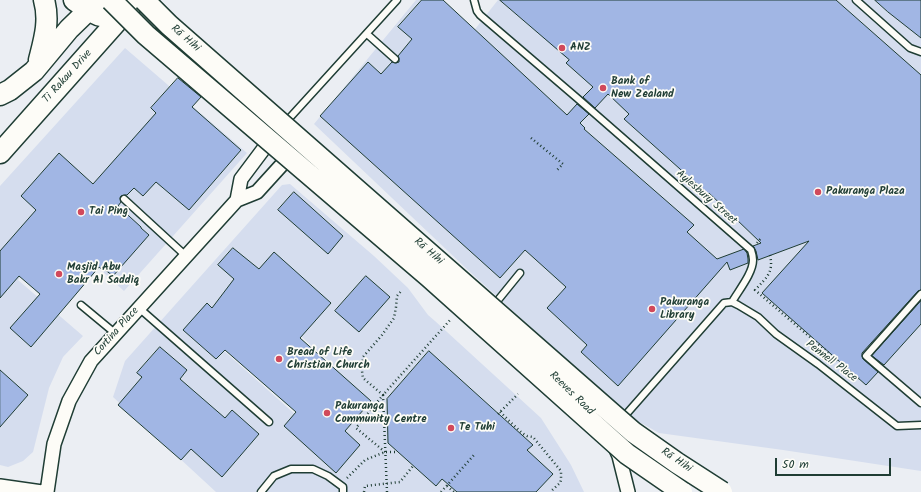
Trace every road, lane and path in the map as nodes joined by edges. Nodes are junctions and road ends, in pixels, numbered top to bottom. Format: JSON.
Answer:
{"nodes":[{"id":1,"x":44,"y":0,"type":"edge"},
{"id":2,"x":111,"y":0,"type":"edge"},
{"id":3,"x":136,"y":0,"type":"edge"},
{"id":4,"x":144,"y":0,"type":"edge"},
{"id":5,"x":397,"y":0,"type":"edge"},
{"id":6,"x":474,"y":0,"type":"edge"},
{"id":7,"x":856,"y":0,"type":"edge"},
{"id":8,"x":87,"y":3,"type":"edge"},
{"id":9,"x":121,"y":17,"type":"junction"},
{"id":10,"x":367,"y":34,"type":"junction"},
{"id":11,"x":921,"y":52,"type":"edge"},
{"id":12,"x":395,"y":59,"type":"dead end"},
{"id":13,"x":37,"y":66,"type":"junction"},
{"id":14,"x":0,"y":95,"type":"edge"},
{"id":15,"x":278,"y":131,"type":"joint"},
{"id":16,"x":531,"y":138,"type":"dead end"},
{"id":17,"x":296,"y":148,"type":"dead end"},
{"id":18,"x":0,"y":153,"type":"edge"},
{"id":19,"x":557,"y":170,"type":"dead end"},
{"id":20,"x":124,"y":199,"type":"dead end"},
{"id":21,"x":238,"y":200,"type":"junction"},
{"id":22,"x":770,"y":255,"type":"dead end"},
{"id":23,"x":186,"y":256,"type":"junction"},
{"id":24,"x":520,"y":273,"type":"dead end"},
{"id":25,"x":402,"y":290,"type":"dead end"},
{"id":26,"x":921,"y":294,"type":"edge"},
{"id":27,"x":732,"y":302,"type":"junction"},
{"id":28,"x":81,"y":305,"type":"dead end"},
{"id":29,"x":139,"y":308,"type":"junction"},
{"id":30,"x":454,"y":315,"type":"dead end"},
{"id":31,"x":485,"y":315,"type":"dead end"},
{"id":32,"x":116,"y":334,"type":"junction"},
{"id":33,"x":859,"y":378,"type":"dead end"},
{"id":34,"x":518,"y":394,"type":"dead end"},
{"id":35,"x":383,"y":395,"type":"junction"},
{"id":36,"x":921,"y":403,"type":"edge"},
{"id":37,"x":591,"y":413,"type":"dead end"},
{"id":38,"x":269,"y":422,"type":"dead end"},
{"id":39,"x":618,"y":424,"type":"dead end"},
{"id":40,"x":921,"y":425,"type":"edge"},
{"id":41,"x":612,"y":433,"type":"joint"},
{"id":42,"x":385,"y":452,"type":"junction"},
{"id":43,"x":397,"y":452,"type":"dead end"},
{"id":44,"x":474,"y":455,"type":"dead end"},
{"id":45,"x":413,"y":466,"type":"dead end"},
{"id":46,"x":387,"y":484,"type":"junction"},
{"id":47,"x":340,"y":485,"type":"junction"},
{"id":48,"x":0,"y":486,"type":"edge"},
{"id":49,"x":447,"y":486,"type":"junction"},
{"id":50,"x":42,"y":492,"type":"edge"},
{"id":51,"x":47,"y":492,"type":"edge"},
{"id":52,"x":261,"y":492,"type":"edge"},
{"id":53,"x":343,"y":492,"type":"edge"},
{"id":54,"x":364,"y":492,"type":"edge"},
{"id":55,"x":387,"y":492,"type":"edge"},
{"id":56,"x":441,"y":492,"type":"edge"},
{"id":57,"x":454,"y":492,"type":"edge"},
{"id":58,"x":550,"y":492,"type":"edge"},
{"id":59,"x":628,"y":492,"type":"edge"},
{"id":60,"x":682,"y":492,"type":"edge"},
{"id":61,"x":722,"y":492,"type":"edge"}],
"edges":[{"from":1,"to":13,"type":"main road"},
{"from":2,"to":60,"type":"main road","name":"Rā Hihi","bridge":true},
{"from":3,"to":9,"type":"main road","name":"Ti Rakau Drive"},
{"from":4,"to":61,"type":"main road","name":"Rā Hihi","bridge":true},
{"from":5,"to":10,"type":"lane"},
{"from":6,"to":27,"type":"lane","name":"Aylesbury Street"},
{"from":7,"to":11,"type":"lane"},
{"from":8,"to":9,"type":"main road"},
{"from":8,"to":13,"type":"main road"},
{"from":9,"to":18,"type":"main road","name":"Ti Rakau Drive"},
{"from":10,"to":12,"type":"lane"},
{"from":10,"to":15,"type":"lane"},
{"from":13,"to":14,"type":"main road"},
{"from":15,"to":21,"type":"street"},
{"from":16,"to":19,"type":"path"},
{"from":17,"to":21,"type":"street","name":"Cortina Place"},
{"from":20,"to":23,"type":"lane"},
{"from":21,"to":23,"type":"street","name":"Cortina Place"},
{"from":22,"to":33,"type":"path"},
{"from":23,"to":29,"type":"street","name":"Cortina Place"},
{"from":24,"to":31,"type":"lane"},
{"from":25,"to":35,"type":"path"},
{"from":26,"to":36,"type":"lane"},
{"from":27,"to":39,"type":"lane","name":"Aylesbury Street"},
{"from":27,"to":40,"type":"lane","name":"Pennell Place"},
{"from":28,"to":32,"type":"lane"},
{"from":29,"to":32,"type":"street","name":"Cortina Place"},
{"from":29,"to":38,"type":"lane"},
{"from":30,"to":35,"type":"path"},
{"from":32,"to":51,"type":"street","name":"Cortina Place"},
{"from":34,"to":58,"type":"path"},
{"from":35,"to":42,"type":"path"},
{"from":35,"to":42,"type":"path"},
{"from":37,"to":41,"type":"lane","name":"Reeves Road"},
{"from":41,"to":59,"type":"street","name":"Reeves Road"},
{"from":42,"to":43,"type":"path"},
{"from":42,"to":46,"type":"path"},
{"from":42,"to":47,"type":"path"},
{"from":44,"to":49,"type":"path"},
{"from":45,"to":46,"type":"path"},
{"from":46,"to":54,"type":"path"},
{"from":46,"to":55,"type":"path"},
{"from":47,"to":52,"type":"lane"},
{"from":47,"to":53,"type":"lane"},
{"from":48,"to":50,"type":"street"},
{"from":49,"to":56,"type":"path"},
{"from":49,"to":57,"type":"path"}]}
